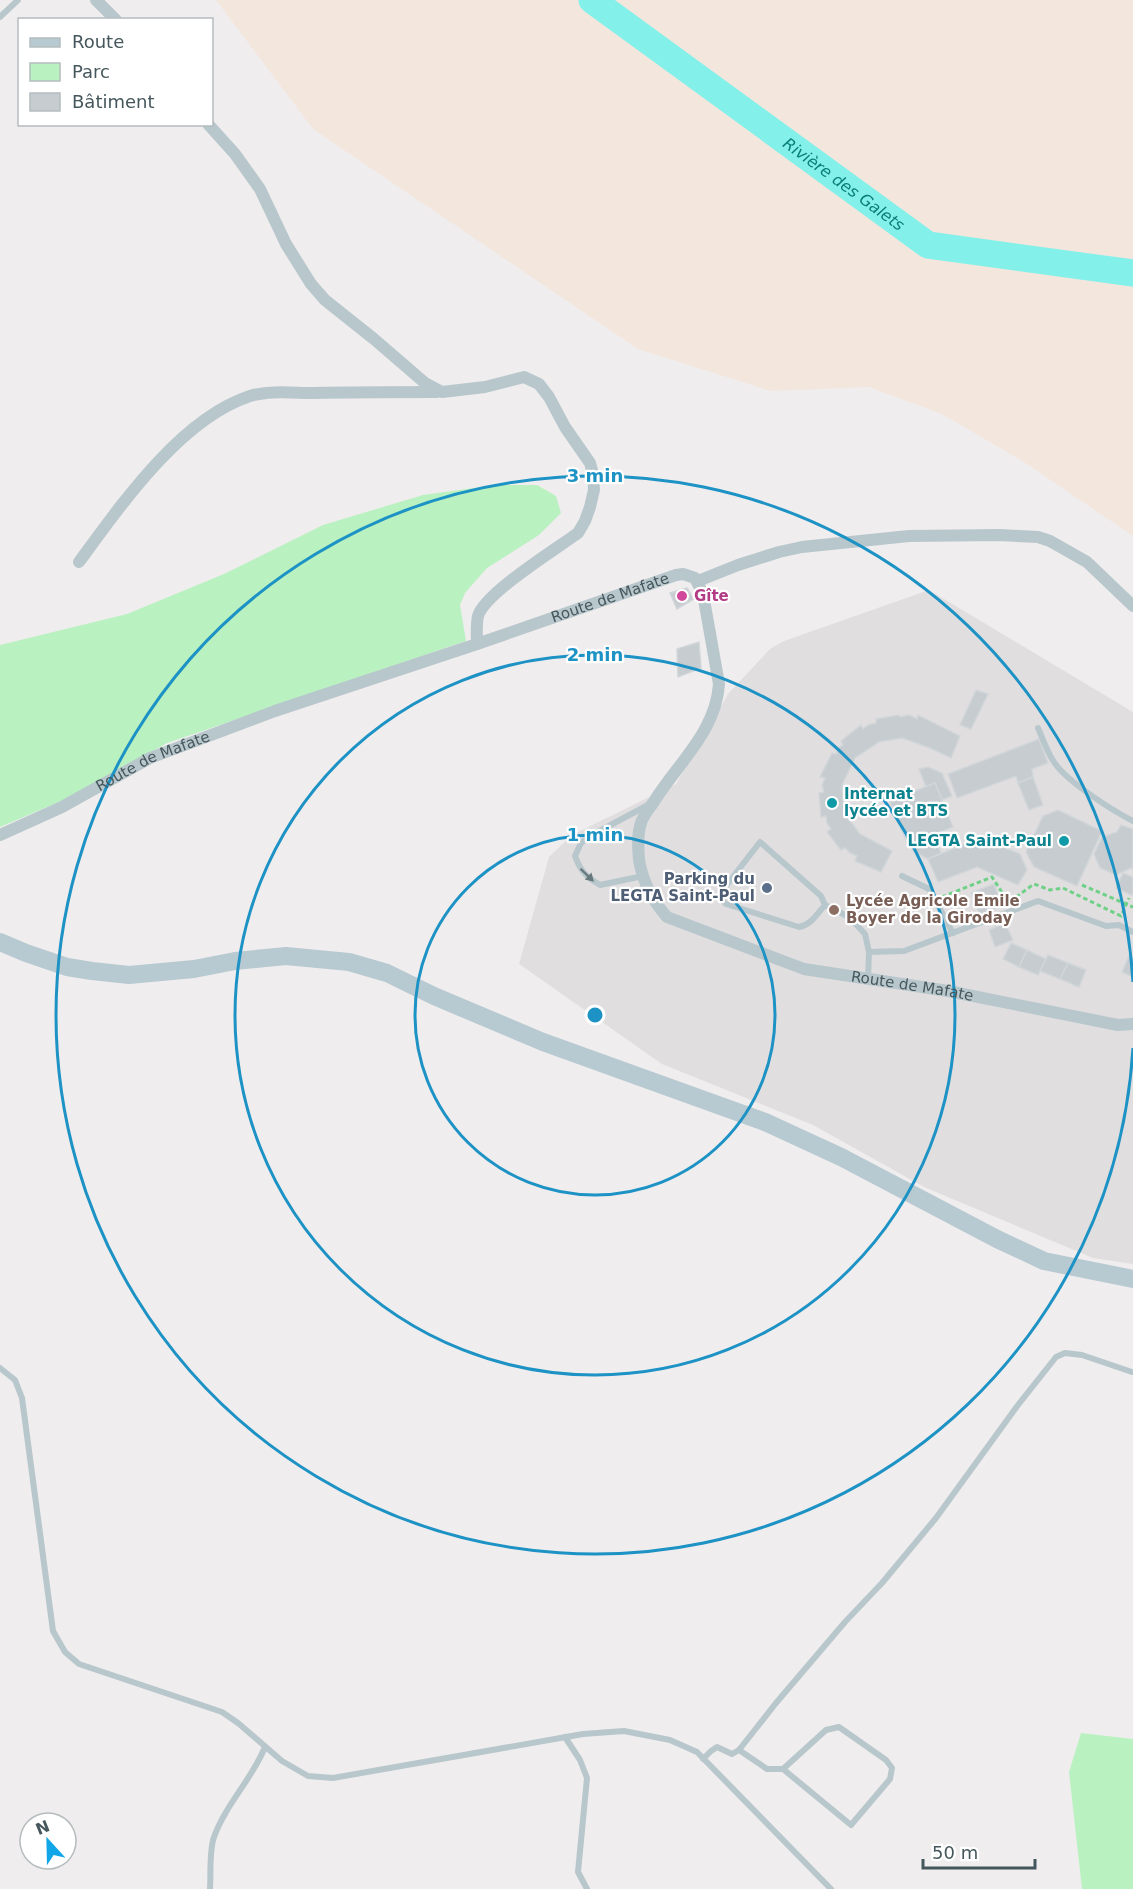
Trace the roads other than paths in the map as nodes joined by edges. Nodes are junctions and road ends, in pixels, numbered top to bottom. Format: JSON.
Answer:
{"nodes":[{"id":1,"x":18,"y":0,"type":"edge"},
{"id":2,"x":96,"y":0,"type":"edge"},
{"id":3,"x":0,"y":17,"type":"edge"},
{"id":4,"x":114,"y":18,"type":"edge"},
{"id":5,"x":210,"y":126,"type":"edge"},
{"id":6,"x":442,"y":392,"type":"junction"},
{"id":7,"x":79,"y":562,"type":"dead end"},
{"id":8,"x":698,"y":581,"type":"junction"},
{"id":9,"x":1133,"y":606,"type":"edge"},
{"id":10,"x":477,"y":645,"type":"junction"},
{"id":11,"x":1038,"y":728,"type":"dead end"},
{"id":12,"x":654,"y":802,"type":"junction"},
{"id":13,"x":1133,"y":821,"type":"edge"},
{"id":14,"x":0,"y":835,"type":"edge"},
{"id":15,"x":643,"y":876,"type":"junction"},
{"id":16,"x":902,"y":876,"type":"dead end"},
{"id":17,"x":825,"y":905,"type":"junction"},
{"id":18,"x":1133,"y":932,"type":"edge"},
{"id":19,"x":953,"y":933,"type":"junction"},
{"id":20,"x":0,"y":942,"type":"edge"},
{"id":21,"x":869,"y":952,"type":"junction"},
{"id":22,"x":868,"y":979,"type":"junction"},
{"id":23,"x":1133,"y":1024,"type":"edge"},
{"id":24,"x":1133,"y":1279,"type":"edge"},
{"id":25,"x":0,"y":1368,"type":"edge"},
{"id":26,"x":1132,"y":1372,"type":"edge"},
{"id":27,"x":565,"y":1737,"type":"junction"},
{"id":28,"x":266,"y":1747,"type":"junction"},
{"id":29,"x":740,"y":1750,"type":"junction"},
{"id":30,"x":703,"y":1759,"type":"junction"},
{"id":31,"x":783,"y":1769,"type":"junction"},
{"id":32,"x":210,"y":1889,"type":"edge"},
{"id":33,"x":587,"y":1889,"type":"edge"},
{"id":34,"x":831,"y":1889,"type":"edge"}],
"edges":[{"from":1,"to":3,"type":"lane"},
{"from":2,"to":4,"type":"street"},
{"from":5,"to":6,"type":"street"},
{"from":6,"to":7,"type":"street"},
{"from":6,"to":10,"type":"street"},
{"from":8,"to":9,"type":"street"},
{"from":8,"to":10,"type":"street","name":"Route de Mafate"},
{"from":8,"to":12,"type":"street","name":"Route de Mafate"},
{"from":10,"to":14,"type":"street","name":"Route de Mafate"},
{"from":11,"to":13,"type":"lane"},
{"from":12,"to":15,"type":"street","name":"Route de Mafate"},
{"from":12,"to":15,"type":"lane","one_way":true},
{"from":15,"to":22,"type":"street","name":"Route de Mafate"},
{"from":16,"to":19,"type":"lane"},
{"from":17,"to":17,"type":"lane"},
{"from":17,"to":21,"type":"lane"},
{"from":18,"to":19,"type":"lane"},
{"from":19,"to":21,"type":"lane"},
{"from":20,"to":24,"type":"main road"},
{"from":21,"to":22,"type":"lane"},
{"from":22,"to":23,"type":"street","name":"Route de Mafate"},
{"from":25,"to":28,"type":"lane"},
{"from":26,"to":29,"type":"lane"},
{"from":27,"to":28,"type":"lane"},
{"from":27,"to":30,"type":"lane"},
{"from":27,"to":33,"type":"lane"},
{"from":28,"to":32,"type":"lane"},
{"from":29,"to":30,"type":"lane"},
{"from":29,"to":31,"type":"lane"},
{"from":30,"to":34,"type":"lane"},
{"from":31,"to":31,"type":"lane"}]}
